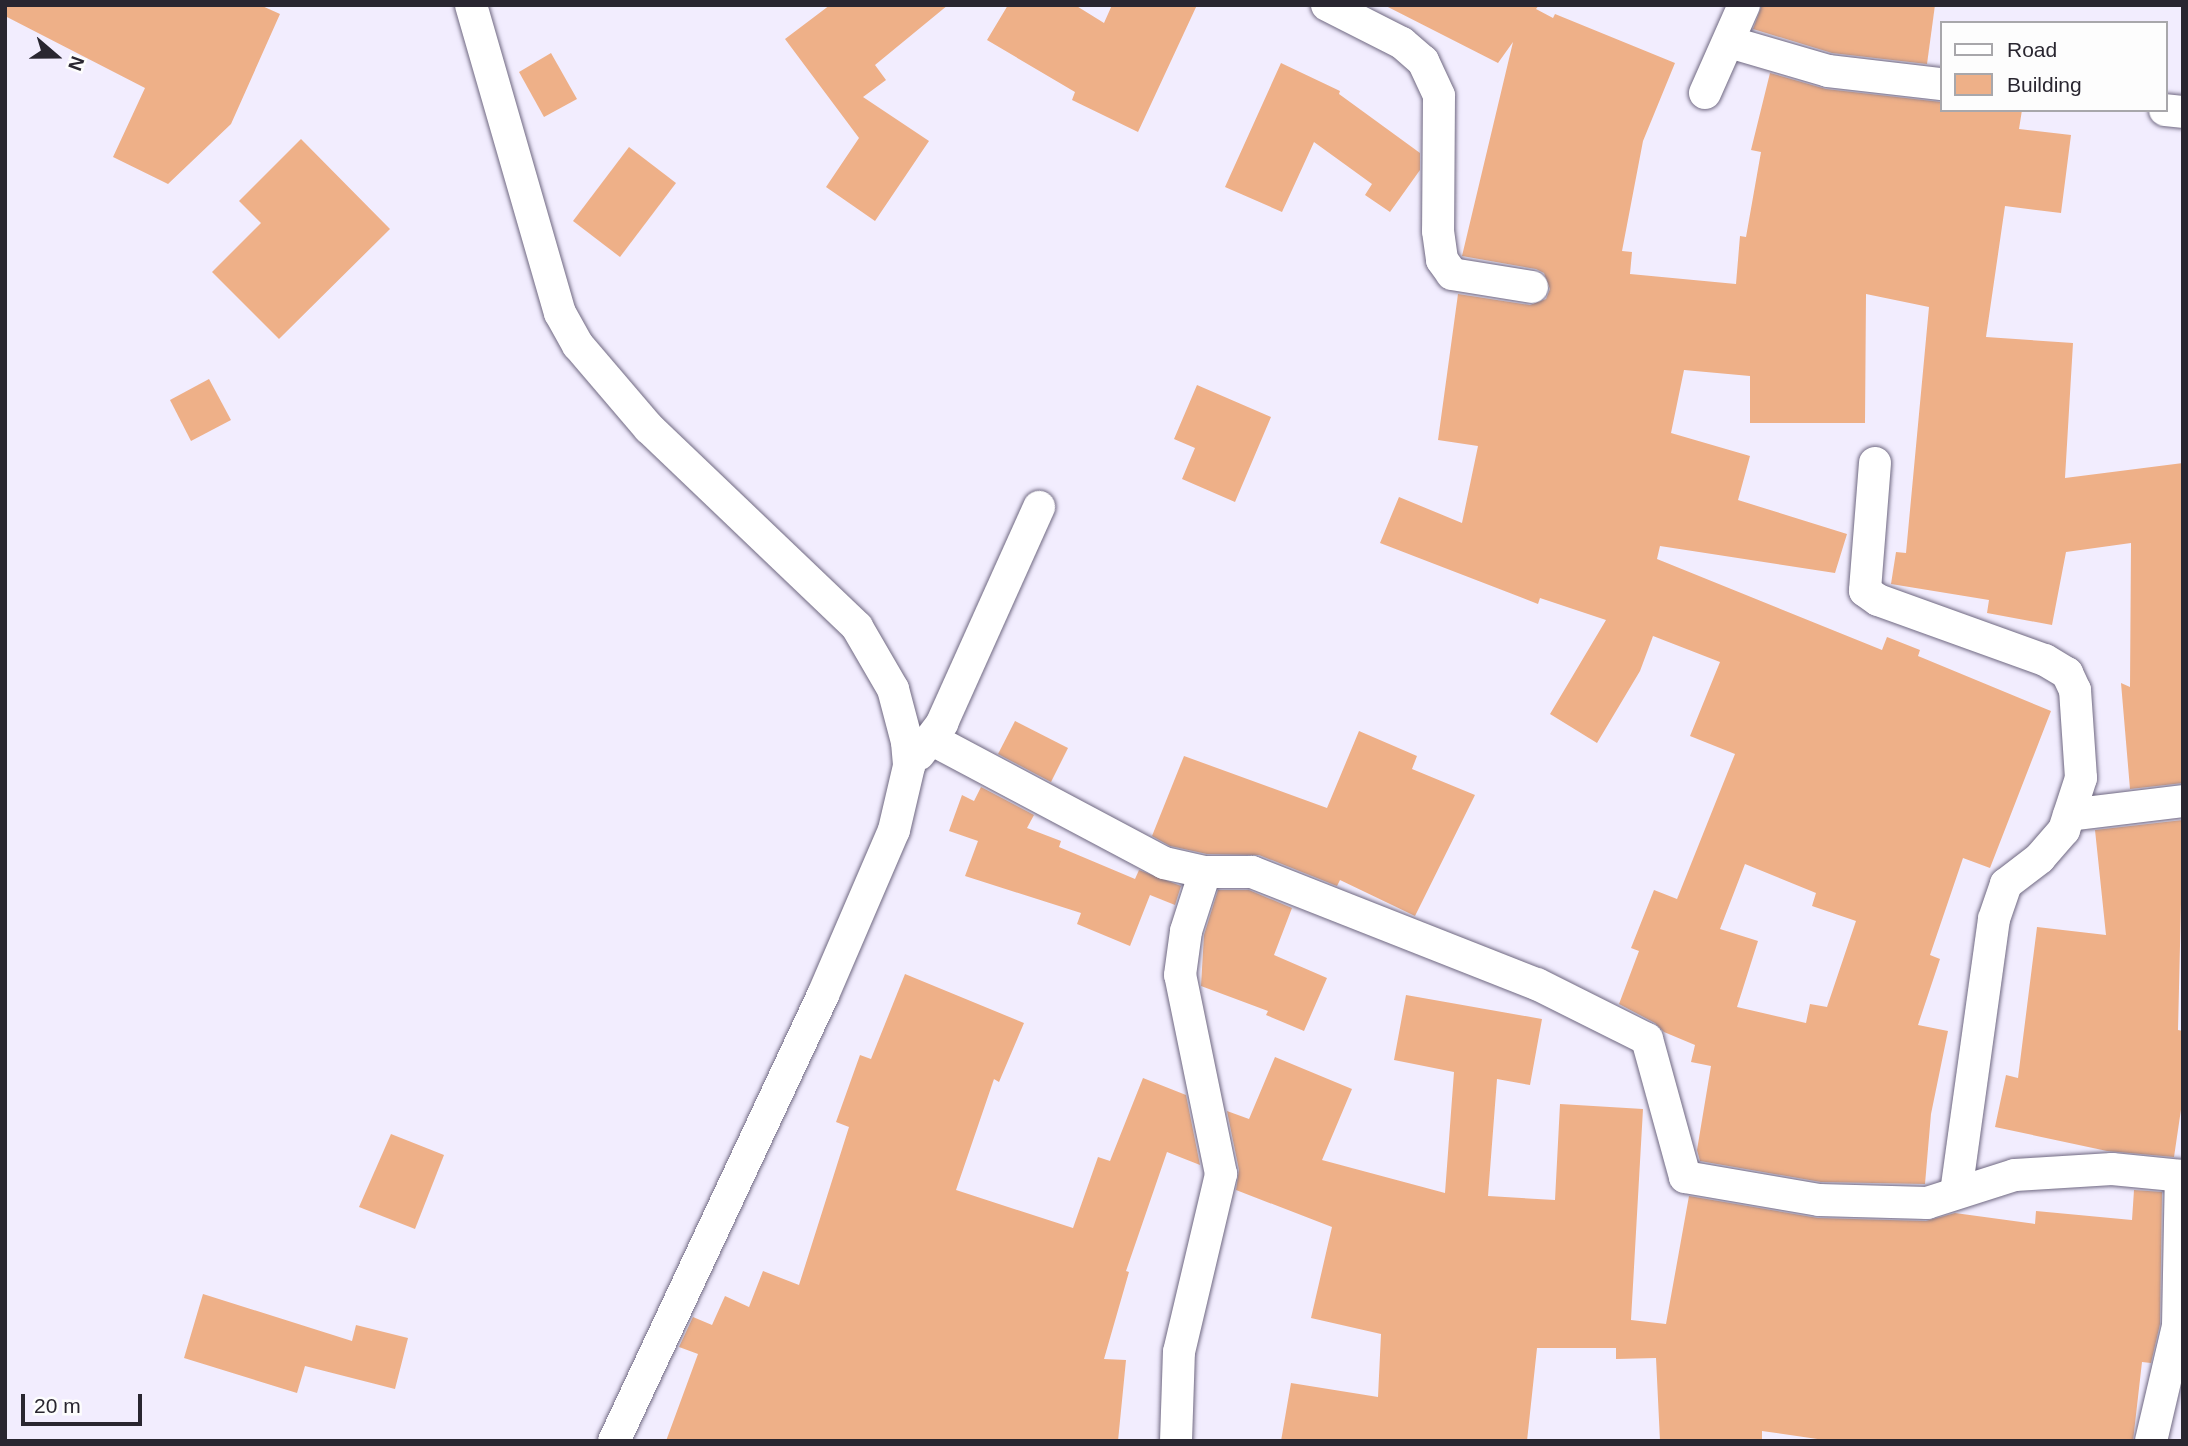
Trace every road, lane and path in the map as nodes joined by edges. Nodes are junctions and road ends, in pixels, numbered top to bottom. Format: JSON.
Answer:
{"nodes":[{"id":1,"x":471,"y":5,"type":"edge"},
{"id":2,"x":1327,"y":5,"type":"edge"},
{"id":3,"x":1744,"y":5,"type":"edge"},
{"id":4,"x":1730,"y":42,"type":"junction"},
{"id":5,"x":1940,"y":84,"type":"edge"},
{"id":6,"x":1705,"y":93,"type":"dead end"},
{"id":7,"x":1532,"y":287,"type":"dead end"},
{"id":8,"x":1875,"y":463,"type":"dead end"},
{"id":9,"x":1039,"y":507,"type":"dead end"},
{"id":10,"x":931,"y":739,"type":"junction"},
{"id":11,"x":909,"y":766,"type":"junction"},
{"id":12,"x":2183,"y":801,"type":"edge"},
{"id":13,"x":2068,"y":815,"type":"junction"},
{"id":14,"x":1205,"y":872,"type":"junction"},
{"id":15,"x":2182,"y":1176,"type":"edge"},
{"id":16,"x":1956,"y":1192,"type":"junction"},
{"id":17,"x":614,"y":1441,"type":"edge"},
{"id":18,"x":1176,"y":1441,"type":"edge"},
{"id":19,"x":2151,"y":1441,"type":"edge"}],
"edges":[{"from":1,"to":11,"type":"street"},
{"from":2,"to":7,"type":"street"},
{"from":3,"to":4,"type":"street"},
{"from":4,"to":5,"type":"street"},
{"from":4,"to":6,"type":"street"},
{"from":8,"to":13,"type":"street"},
{"from":9,"to":10,"type":"street"},
{"from":10,"to":11,"type":"street"},
{"from":10,"to":14,"type":"street"},
{"from":11,"to":17,"type":"street"},
{"from":12,"to":13,"type":"street"},
{"from":13,"to":16,"type":"street"},
{"from":14,"to":16,"type":"street"},
{"from":14,"to":18,"type":"street"},
{"from":15,"to":16,"type":"street"},
{"from":15,"to":19,"type":"street"}]}
